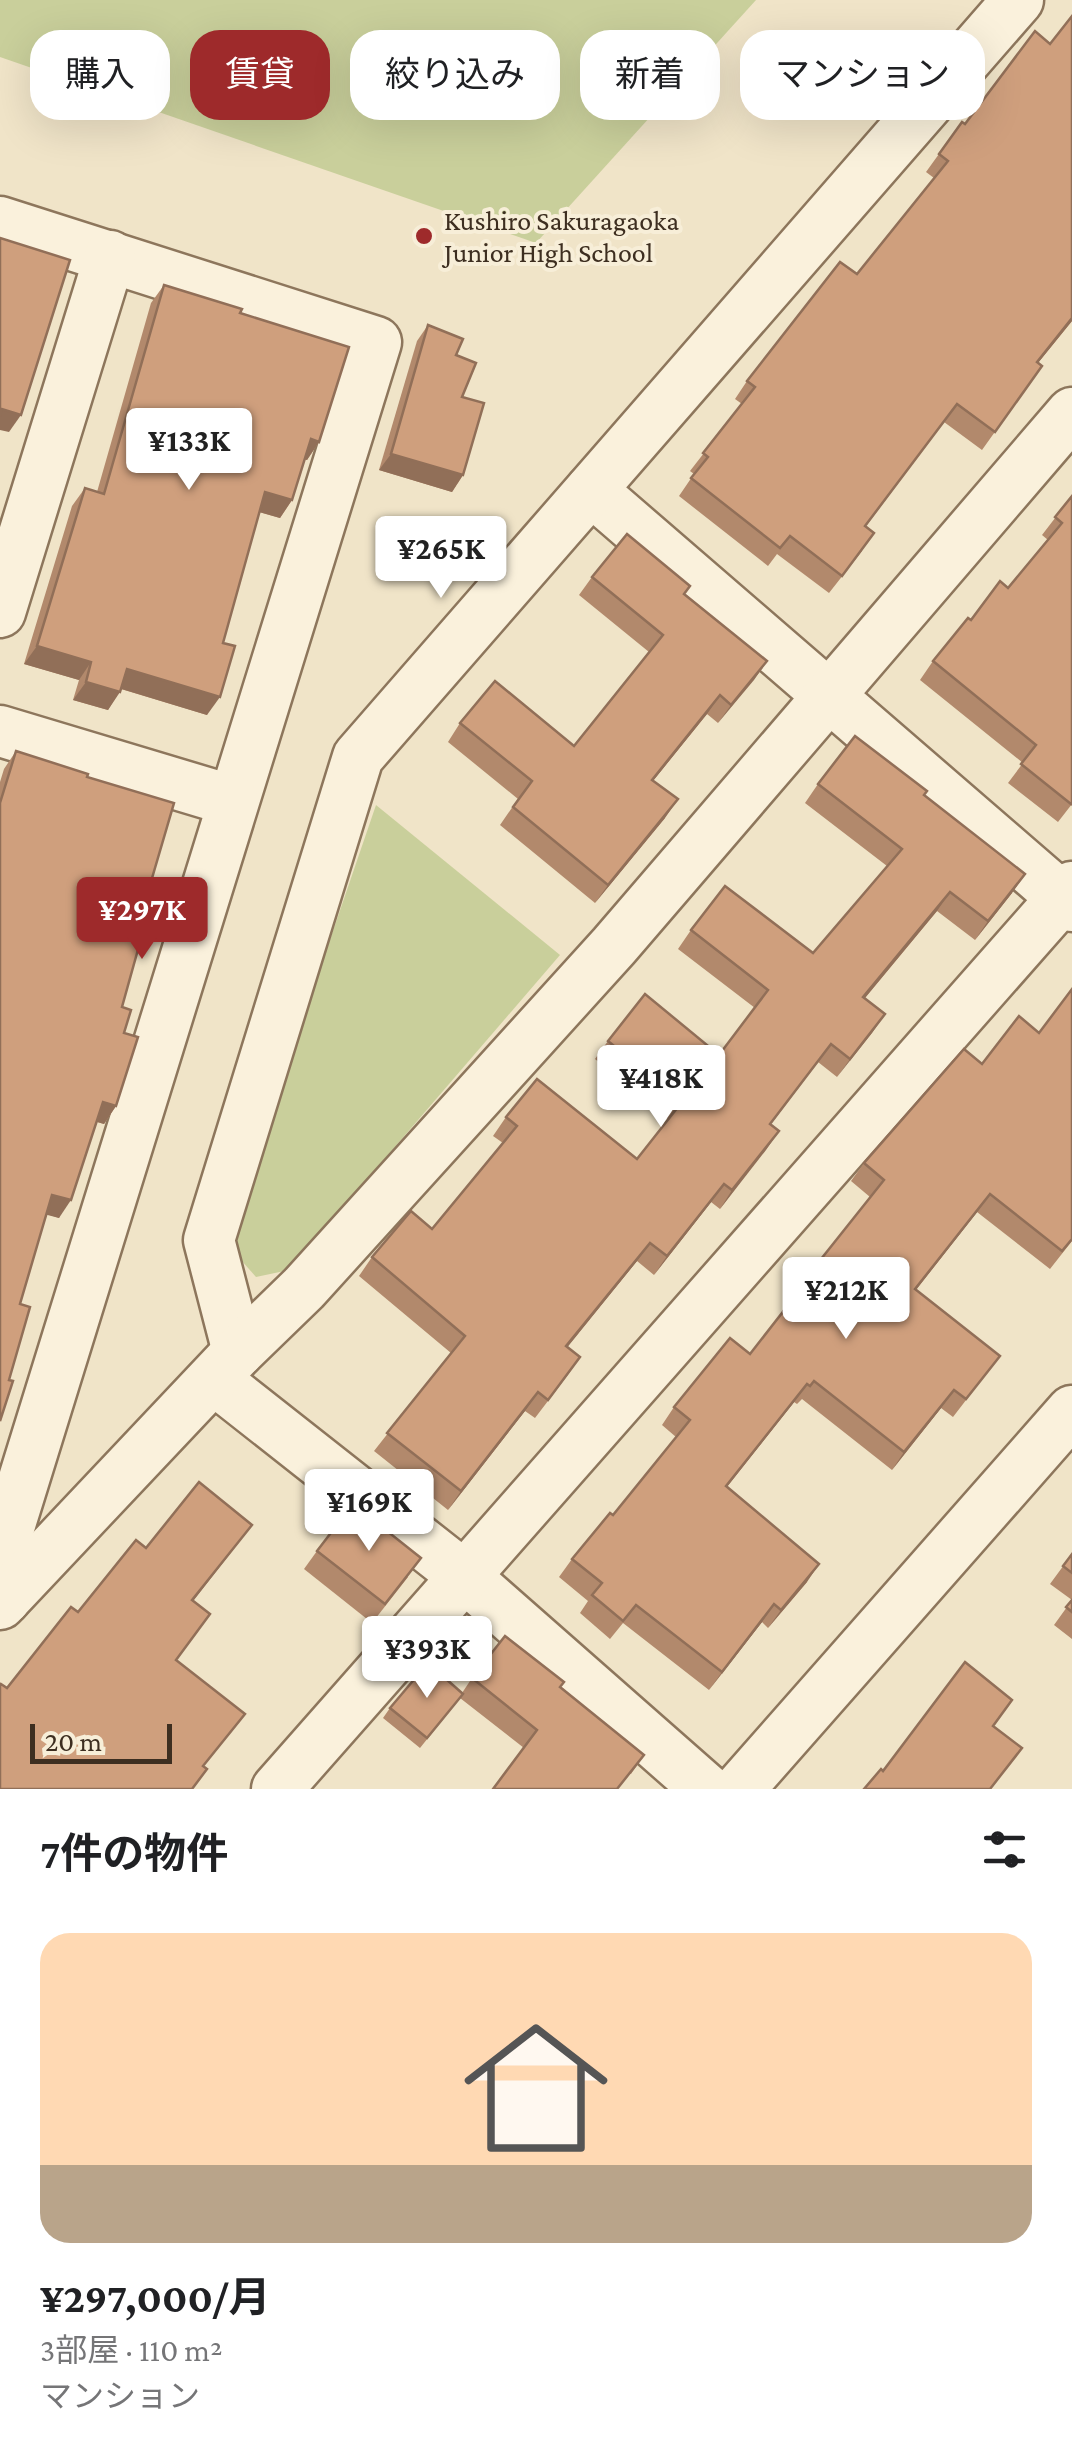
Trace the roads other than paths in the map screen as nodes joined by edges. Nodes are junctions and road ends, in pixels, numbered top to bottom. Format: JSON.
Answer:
{"nodes":[{"id":1,"x":1018,"y":0,"type":"edge"},
{"id":2,"x":0,"y":222,"type":"edge"},
{"id":3,"x":110,"y":256,"type":"junction"},
{"id":4,"x":1072,"y":412,"type":"edge"},
{"id":5,"x":591,"y":490,"type":"junction"},
{"id":6,"x":0,"y":612,"type":"edge"},
{"id":7,"x":829,"y":695,"type":"junction"},
{"id":8,"x":0,"y":731,"type":"edge"},
{"id":9,"x":233,"y":801,"type":"junction"},
{"id":10,"x":1069,"y":897,"type":"edge"},
{"id":11,"x":226,"y":1366,"type":"junction"},
{"id":12,"x":1072,"y":1411,"type":"edge"},
{"id":13,"x":464,"y":1576,"type":"junction"},
{"id":14,"x":2,"y":1601,"type":"edge"},
{"id":15,"x":277,"y":1789,"type":"edge"},
{"id":16,"x":706,"y":1789,"type":"edge"},
{"id":17,"x":739,"y":1789,"type":"edge"}],
"edges":[{"from":1,"to":5,"type":"street"},
{"from":2,"to":3,"type":"street"},
{"from":3,"to":6,"type":"street"},
{"from":3,"to":9,"type":"street"},
{"from":4,"to":7,"type":"street"},
{"from":5,"to":7,"type":"street"},
{"from":5,"to":11,"type":"street"},
{"from":7,"to":10,"type":"street"},
{"from":7,"to":11,"type":"street"},
{"from":8,"to":9,"type":"street"},
{"from":9,"to":14,"type":"street"},
{"from":10,"to":13,"type":"street"},
{"from":11,"to":13,"type":"street"},
{"from":11,"to":14,"type":"street"},
{"from":12,"to":17,"type":"street"},
{"from":13,"to":15,"type":"street"},
{"from":13,"to":16,"type":"street"}]}
